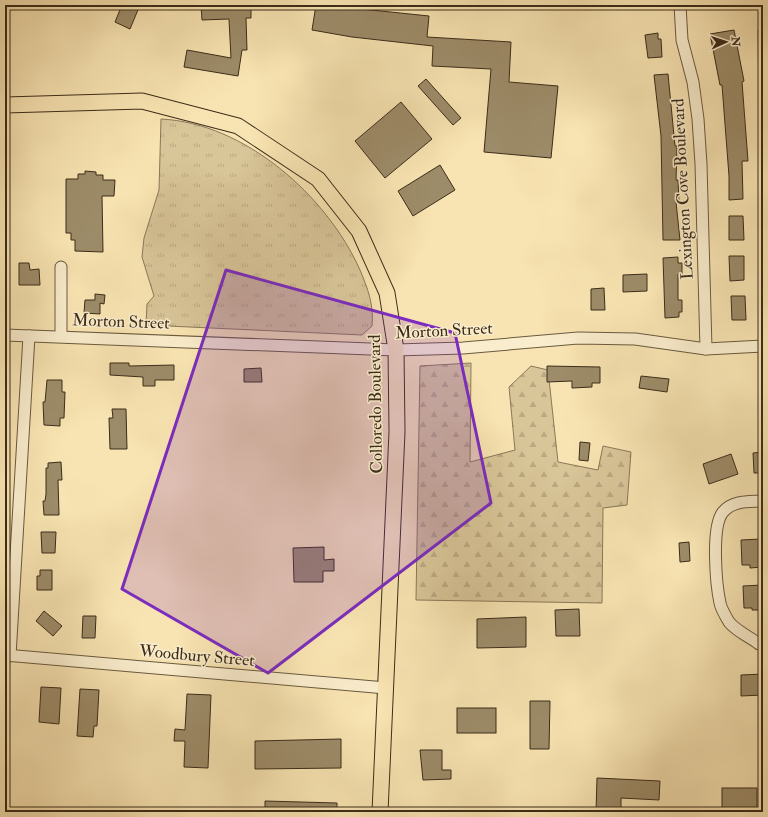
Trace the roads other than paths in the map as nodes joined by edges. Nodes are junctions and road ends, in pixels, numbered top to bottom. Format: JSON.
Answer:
{"nodes":[{"id":1,"x":680,"y":5,"type":"edge"},
{"id":2,"x":5,"y":105,"type":"edge"},
{"id":3,"x":61,"y":267,"type":"dead end"},
{"id":4,"x":5,"y":335,"type":"edge"},
{"id":5,"x":29,"y":336,"type":"junction"},
{"id":6,"x":61,"y":336,"type":"junction"},
{"id":7,"x":763,"y":346,"type":"edge"},
{"id":8,"x":706,"y":349,"type":"junction"},
{"id":9,"x":396,"y":350,"type":"junction"},
{"id":10,"x":763,"y":501,"type":"edge"},
{"id":11,"x":763,"y":645,"type":"edge"},
{"id":12,"x":7,"y":656,"type":"edge"},
{"id":13,"x":386,"y":688,"type":"junction"},
{"id":14,"x":380,"y":812,"type":"edge"}],
"edges":[{"from":1,"to":8,"type":"street","name":"Lexington Cove Boulevard"},
{"from":2,"to":9,"type":"highway","name":"Colloredo Boulevard"},
{"from":3,"to":6,"type":"street"},
{"from":4,"to":5,"type":"street","name":"Morton Street"},
{"from":5,"to":6,"type":"street","name":"Morton Street"},
{"from":5,"to":12,"type":"street"},
{"from":6,"to":9,"type":"street","name":"Morton Street"},
{"from":7,"to":8,"type":"street","name":"Morton Street"},
{"from":8,"to":9,"type":"street","name":"Morton Street"},
{"from":9,"to":13,"type":"highway","name":"Colloredo Boulevard"},
{"from":10,"to":11,"type":"street"},
{"from":12,"to":13,"type":"street","name":"Woodbury Street"},
{"from":13,"to":14,"type":"highway","name":"Colloredo Boulevard"}]}
